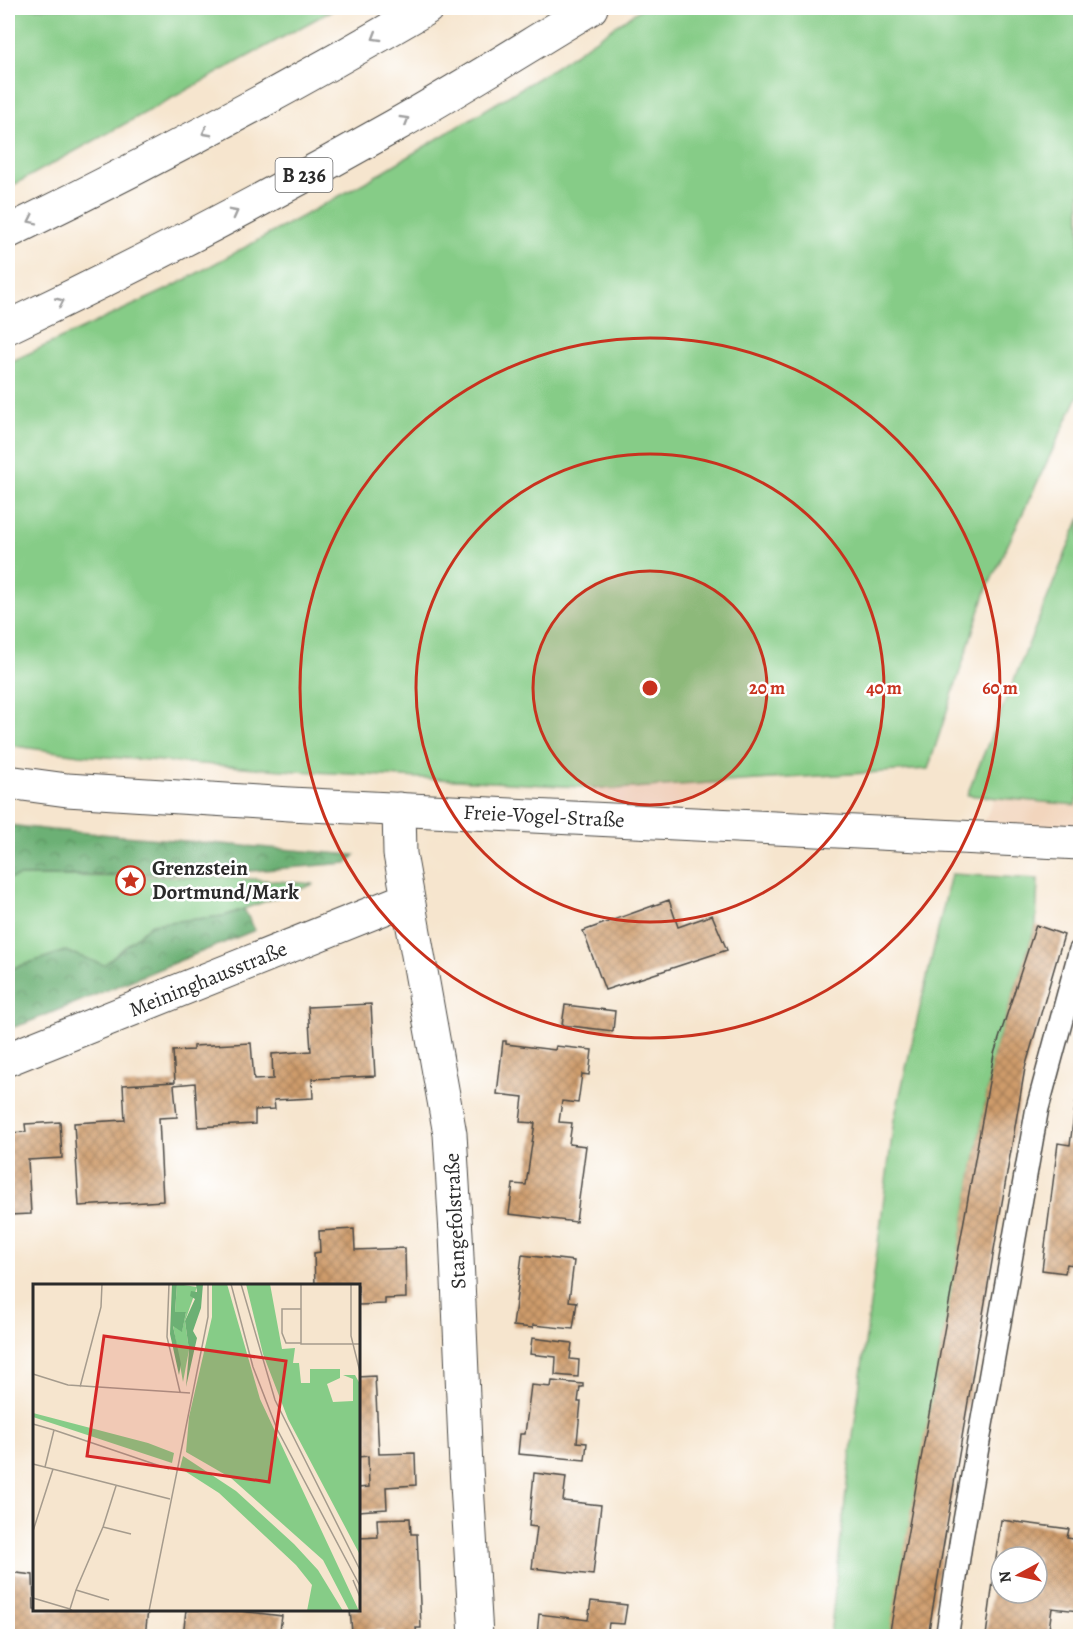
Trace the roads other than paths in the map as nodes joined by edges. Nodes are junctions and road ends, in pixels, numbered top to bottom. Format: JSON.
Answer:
{"nodes":[{"id":1,"x":427,"y":8,"type":"edge"},
{"id":2,"x":591,"y":8,"type":"edge"},
{"id":3,"x":8,"y":232,"type":"edge"},
{"id":4,"x":8,"y":327,"type":"edge"},
{"id":5,"x":8,"y":782,"type":"edge"},
{"id":6,"x":399,"y":809,"type":"junction"},
{"id":7,"x":1080,"y":843,"type":"edge"},
{"id":8,"x":407,"y":899,"type":"junction"},
{"id":9,"x":1080,"y":951,"type":"edge"},
{"id":10,"x":8,"y":1059,"type":"edge"},
{"id":11,"x":476,"y":1636,"type":"edge"},
{"id":12,"x":946,"y":1636,"type":"edge"}],
"edges":[{"from":1,"to":3,"type":"main road","one_way":true},
{"from":4,"to":2,"type":"main road","number":"B 236","one_way":true},
{"from":5,"to":6,"type":"main road","name":"Freie-Vogel-Straße"},
{"from":6,"to":7,"type":"main road","name":"Freie-Vogel-Straße"},
{"from":6,"to":8,"type":"main road","name":"Stangefolstraße"},
{"from":8,"to":10,"type":"main road","name":"Meininghausstraße"},
{"from":8,"to":11,"type":"main road","name":"Stangefolstraße"},
{"from":9,"to":12,"type":"lane"}]}
